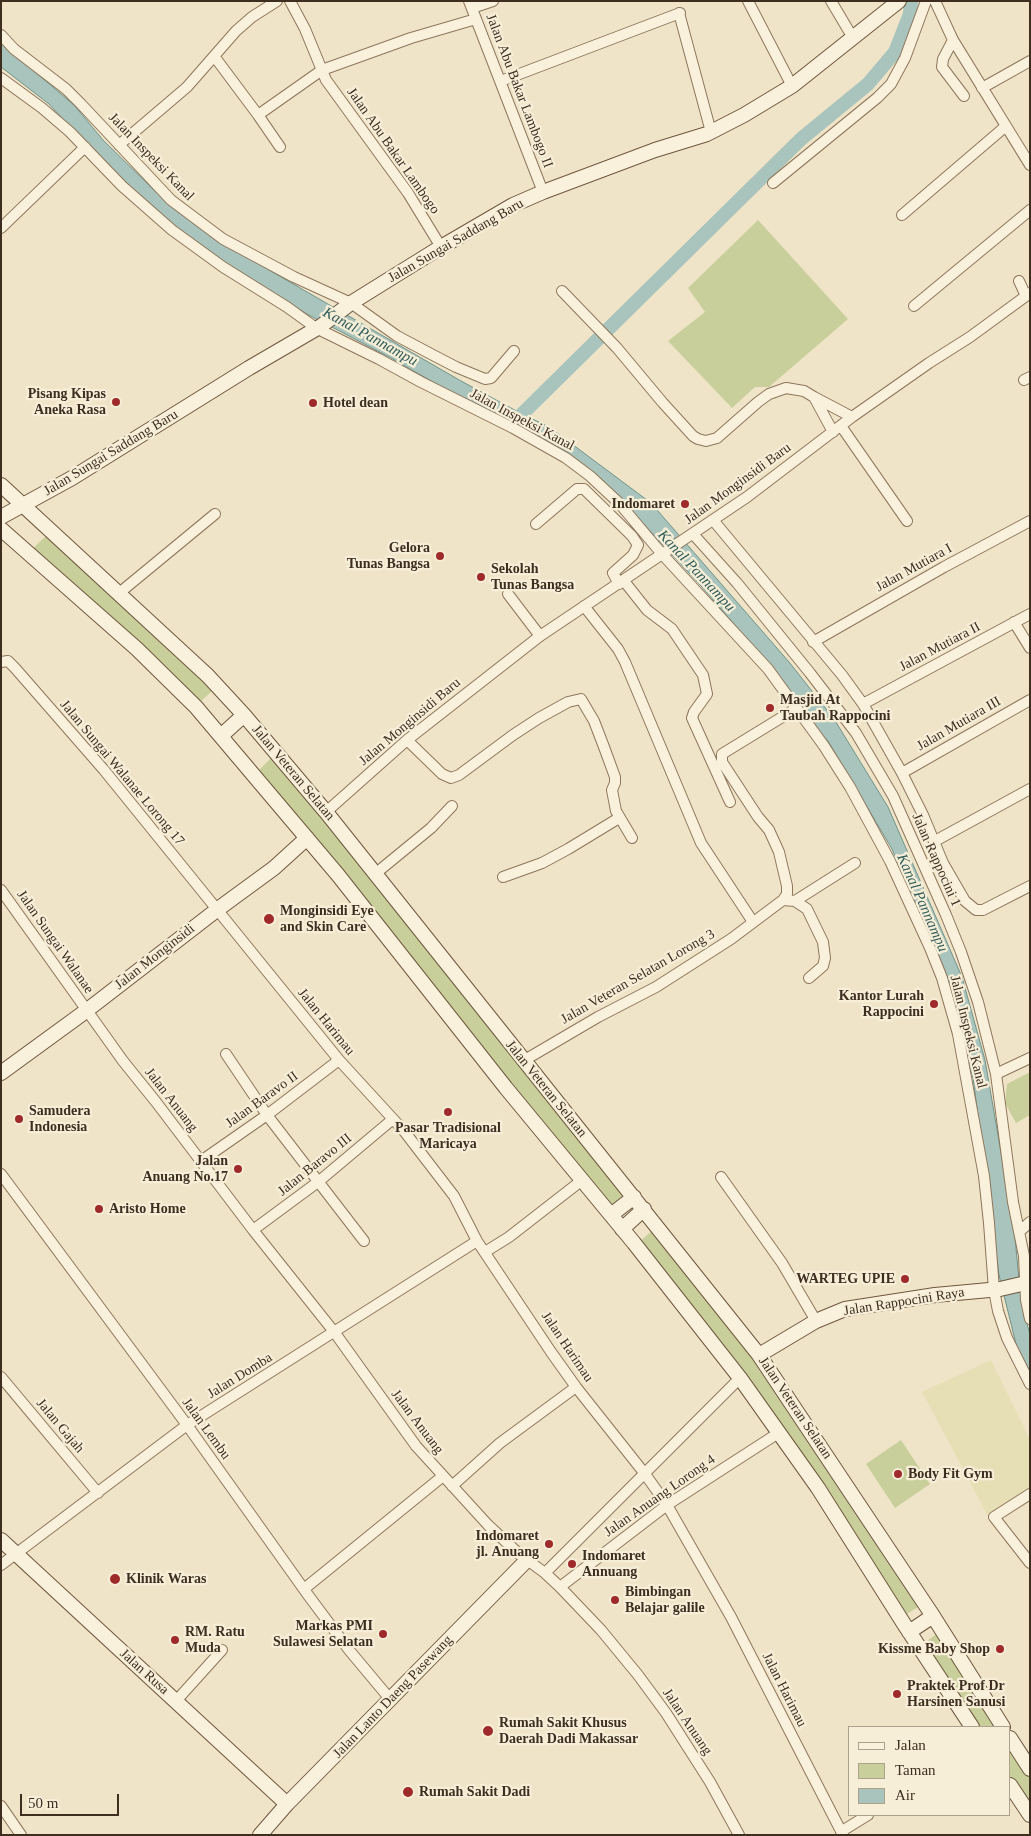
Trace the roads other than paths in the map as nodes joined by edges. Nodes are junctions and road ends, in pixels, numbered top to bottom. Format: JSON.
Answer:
{"nodes":[{"id":1,"x":277,"y":1,"type":"edge"},
{"id":2,"x":290,"y":1,"type":"edge"},
{"id":3,"x":493,"y":1,"type":"edge"},
{"id":4,"x":748,"y":1,"type":"edge"},
{"id":5,"x":831,"y":1,"type":"edge"},
{"id":6,"x":899,"y":1,"type":"edge"},
{"id":7,"x":926,"y":1,"type":"edge"},
{"id":8,"x":935,"y":1,"type":"edge"},
{"id":9,"x":471,"y":5,"type":"edge"},
{"id":10,"x":476,"y":19,"type":"junction"},
{"id":11,"x":1,"y":34,"type":"edge"},
{"id":12,"x":853,"y":38,"type":"junction"},
{"id":13,"x":953,"y":40,"type":"junction"},
{"id":14,"x":214,"y":56,"type":"junction"},
{"id":15,"x":1030,"y":61,"type":"edge"},
{"id":16,"x":322,"y":70,"type":"junction"},
{"id":17,"x":1,"y":78,"type":"edge"},
{"id":18,"x":501,"y":81,"type":"junction"},
{"id":19,"x":792,"y":86,"type":"junction"},
{"id":20,"x":982,"y":88,"type":"junction"},
{"id":21,"x":964,"y":96,"type":"dead end"},
{"id":22,"x":258,"y":115,"type":"junction"},
{"id":23,"x":1006,"y":126,"type":"junction"},
{"id":24,"x":711,"y":132,"type":"junction"},
{"id":25,"x":119,"y":145,"type":"junction"},
{"id":26,"x":85,"y":147,"type":"junction"},
{"id":27,"x":280,"y":147,"type":"dead end"},
{"id":28,"x":1030,"y":165,"type":"edge"},
{"id":29,"x":773,"y":183,"type":"dead end"},
{"id":30,"x":543,"y":192,"type":"junction"},
{"id":31,"x":1030,"y":210,"type":"edge"},
{"id":32,"x":902,"y":215,"type":"dead end"},
{"id":33,"x":1,"y":228,"type":"edge"},
{"id":34,"x":442,"y":247,"type":"junction"},
{"id":35,"x":1019,"y":281,"type":"dead end"},
{"id":36,"x":562,"y":291,"type":"dead end"},
{"id":37,"x":1028,"y":294,"type":"edge"},
{"id":38,"x":349,"y":305,"type":"junction"},
{"id":39,"x":914,"y":306,"type":"dead end"},
{"id":40,"x":318,"y":327,"type":"junction"},
{"id":41,"x":514,"y":352,"type":"dead end"},
{"id":42,"x":814,"y":397,"type":"junction"},
{"id":43,"x":852,"y":417,"type":"junction"},
{"id":44,"x":837,"y":429,"type":"junction"},
{"id":45,"x":1,"y":485,"type":"edge"},
{"id":46,"x":23,"y":506,"type":"junction"},
{"id":47,"x":215,"y":514,"type":"dead end"},
{"id":48,"x":1,"y":517,"type":"edge"},
{"id":49,"x":713,"y":520,"type":"junction"},
{"id":50,"x":908,"y":521,"type":"dead end"},
{"id":51,"x":1030,"y":521,"type":"edge"},
{"id":52,"x":536,"y":524,"type":"dead end"},
{"id":53,"x":1,"y":529,"type":"edge"},
{"id":54,"x":692,"y":535,"type":"junction"},
{"id":55,"x":664,"y":553,"type":"junction"},
{"id":56,"x":622,"y":582,"type":"junction"},
{"id":57,"x":118,"y":594,"type":"junction"},
{"id":58,"x":508,"y":594,"type":"dead end"},
{"id":59,"x":584,"y":606,"type":"junction"},
{"id":60,"x":1030,"y":614,"type":"edge"},
{"id":61,"x":1014,"y":622,"type":"junction"},
{"id":62,"x":540,"y":636,"type":"junction"},
{"id":63,"x":813,"y":642,"type":"junction"},
{"id":64,"x":1030,"y":648,"type":"edge"},
{"id":65,"x":1,"y":662,"type":"edge"},
{"id":66,"x":1030,"y":700,"type":"edge"},
{"id":67,"x":863,"y":704,"type":"junction"},
{"id":68,"x":797,"y":708,"type":"junction"},
{"id":69,"x":244,"y":715,"type":"junction"},
{"id":70,"x":222,"y":736,"type":"junction"},
{"id":71,"x":407,"y":740,"type":"junction"},
{"id":72,"x":902,"y":772,"type":"junction"},
{"id":73,"x":1030,"y":789,"type":"edge"},
{"id":74,"x":730,"y":802,"type":"dead end"},
{"id":75,"x":452,"y":806,"type":"dead end"},
{"id":76,"x":326,"y":812,"type":"junction"},
{"id":77,"x":620,"y":818,"type":"junction"},
{"id":78,"x":307,"y":838,"type":"junction"},
{"id":79,"x":632,"y":838,"type":"dead end"},
{"id":80,"x":935,"y":841,"type":"junction"},
{"id":81,"x":855,"y":863,"type":"dead end"},
{"id":82,"x":375,"y":874,"type":"junction"},
{"id":83,"x":502,"y":877,"type":"dead end"},
{"id":84,"x":1030,"y":886,"type":"edge"},
{"id":85,"x":1,"y":890,"type":"edge"},
{"id":86,"x":783,"y":900,"type":"junction"},
{"id":87,"x":795,"y":901,"type":"junction"},
{"id":88,"x":218,"y":909,"type":"junction"},
{"id":89,"x":753,"y":922,"type":"junction"},
{"id":90,"x":809,"y":978,"type":"dead end"},
{"id":91,"x":86,"y":1011,"type":"junction"},
{"id":92,"x":226,"y":1054,"type":"dead end"},
{"id":93,"x":1030,"y":1058,"type":"edge"},
{"id":94,"x":339,"y":1060,"type":"junction"},
{"id":95,"x":524,"y":1061,"type":"junction"},
{"id":96,"x":1,"y":1073,"type":"edge"},
{"id":97,"x":996,"y":1074,"type":"junction"},
{"id":98,"x":267,"y":1116,"type":"junction"},
{"id":99,"x":393,"y":1119,"type":"junction"},
{"id":100,"x":201,"y":1161,"type":"junction"},
{"id":101,"x":1,"y":1174,"type":"edge"},
{"id":102,"x":721,"y":1177,"type":"dead end"},
{"id":103,"x":581,"y":1181,"type":"junction"},
{"id":104,"x":318,"y":1182,"type":"junction"},
{"id":105,"x":634,"y":1197,"type":"junction"},
{"id":106,"x":644,"y":1210,"type":"junction"},
{"id":107,"x":611,"y":1215,"type":"junction"},
{"id":108,"x":1030,"y":1222,"type":"edge"},
{"id":109,"x":622,"y":1229,"type":"junction"},
{"id":110,"x":253,"y":1230,"type":"junction"},
{"id":111,"x":1019,"y":1232,"type":"junction"},
{"id":112,"x":364,"y":1241,"type":"dead end"},
{"id":113,"x":477,"y":1241,"type":"junction"},
{"id":114,"x":485,"y":1252,"type":"junction"},
{"id":115,"x":1026,"y":1283,"type":"edge"},
{"id":116,"x":997,"y":1289,"type":"junction"},
{"id":117,"x":1030,"y":1319,"type":"edge"},
{"id":118,"x":816,"y":1321,"type":"junction"},
{"id":119,"x":335,"y":1333,"type":"junction"},
{"id":120,"x":759,"y":1355,"type":"junction"},
{"id":121,"x":1,"y":1377,"type":"edge"},
{"id":122,"x":740,"y":1378,"type":"junction"},
{"id":123,"x":1030,"y":1384,"type":"edge"},
{"id":124,"x":576,"y":1387,"type":"junction"},
{"id":125,"x":187,"y":1425,"type":"junction"},
{"id":126,"x":780,"y":1432,"type":"junction"},
{"id":127,"x":645,"y":1474,"type":"junction"},
{"id":128,"x":443,"y":1476,"type":"junction"},
{"id":129,"x":452,"y":1486,"type":"junction"},
{"id":130,"x":98,"y":1493,"type":"junction"},
{"id":131,"x":1030,"y":1494,"type":"edge"},
{"id":132,"x":667,"y":1505,"type":"junction"},
{"id":133,"x":1,"y":1540,"type":"edge"},
{"id":134,"x":16,"y":1554,"type":"junction"},
{"id":135,"x":527,"y":1560,"type":"junction"},
{"id":136,"x":1030,"y":1563,"type":"edge"},
{"id":137,"x":1,"y":1565,"type":"edge"},
{"id":138,"x":545,"y":1573,"type":"junction"},
{"id":139,"x":560,"y":1587,"type":"junction"},
{"id":140,"x":304,"y":1589,"type":"junction"},
{"id":141,"x":933,"y":1616,"type":"junction"},
{"id":142,"x":909,"y":1632,"type":"junction"},
{"id":143,"x":222,"y":1650,"type":"dead end"},
{"id":144,"x":390,"y":1699,"type":"junction"},
{"id":145,"x":176,"y":1701,"type":"junction"},
{"id":146,"x":971,"y":1726,"type":"edge"},
{"id":147,"x":1002,"y":1726,"type":"edge"},
{"id":148,"x":1011,"y":1740,"type":"edge"},
{"id":149,"x":1030,"y":1769,"type":"edge"},
{"id":150,"x":1011,"y":1786,"type":"edge"},
{"id":151,"x":287,"y":1804,"type":"junction"},
{"id":152,"x":1,"y":1806,"type":"edge"},
{"id":153,"x":1030,"y":1815,"type":"edge"},
{"id":154,"x":867,"y":1816,"type":"edge"},
{"id":155,"x":842,"y":1833,"type":"edge"},
{"id":156,"x":21,"y":1835,"type":"edge"},
{"id":157,"x":260,"y":1835,"type":"edge"},
{"id":158,"x":739,"y":1835,"type":"edge"}],
"edges":[{"from":1,"to":14,"type":"street"},
{"from":2,"to":16,"type":"street","name":"Jalan Abu Bakar Lambogo"},
{"from":3,"to":9,"type":"street"},
{"from":4,"to":19,"type":"street"},
{"from":5,"to":12,"type":"street"},
{"from":6,"to":12,"type":"main road","name":"Jalan Sungai Saddang Baru"},
{"from":7,"to":29,"type":"street"},
{"from":8,"to":13,"type":"street"},
{"from":9,"to":10,"type":"street","name":"Jalan Abu Bakar Lambogo II"},
{"from":10,"to":16,"type":"street"},
{"from":10,"to":18,"type":"street","name":"Jalan Abu Bakar Lambogo II"},
{"from":11,"to":25,"type":"street","name":"Jalan Inspeksi Kanal"},
{"from":12,"to":19,"type":"main road","name":"Jalan Sungai Saddang Baru"},
{"from":13,"to":20,"type":"street"},
{"from":13,"to":21,"type":"street"},
{"from":14,"to":22,"type":"street"},
{"from":14,"to":25,"type":"street"},
{"from":15,"to":20,"type":"street"},
{"from":16,"to":22,"type":"street"},
{"from":16,"to":34,"type":"street","name":"Jalan Abu Bakar Lambogo"},
{"from":17,"to":26,"type":"street","name":"Jalan Inspeksi Kanal"},
{"from":18,"to":24,"type":"street"},
{"from":18,"to":30,"type":"street","name":"Jalan Abu Bakar Lambogo II"},
{"from":19,"to":24,"type":"main road","name":"Jalan Sungai Saddang Baru"},
{"from":20,"to":23,"type":"street"},
{"from":22,"to":27,"type":"street"},
{"from":23,"to":28,"type":"street"},
{"from":23,"to":32,"type":"street"},
{"from":24,"to":30,"type":"main road","name":"Jalan Sungai Saddang Baru"},
{"from":25,"to":38,"type":"street","name":"Jalan Inspeksi Kanal"},
{"from":26,"to":33,"type":"street"},
{"from":26,"to":40,"type":"street","name":"Jalan Inspeksi Kanal"},
{"from":30,"to":34,"type":"main road","name":"Jalan Sungai Saddang Baru"},
{"from":31,"to":39,"type":"street"},
{"from":34,"to":38,"type":"main road","name":"Jalan Sungai Saddang Baru"},
{"from":35,"to":37,"type":"street"},
{"from":36,"to":42,"type":"street"},
{"from":37,"to":43,"type":"street","name":"Jalan Monginsidi Baru"},
{"from":38,"to":40,"type":"main road","name":"Jalan Sungai Saddang Baru"},
{"from":38,"to":41,"type":"street","name":"Jalan Inspeksi Kanal"},
{"from":40,"to":46,"type":"main road","name":"Jalan Sungai Saddang Baru"},
{"from":40,"to":55,"type":"street","name":"Jalan Inspeksi Kanal"},
{"from":42,"to":43,"type":"street"},
{"from":42,"to":44,"type":"street"},
{"from":43,"to":44,"type":"street","name":"Jalan Monginsidi Baru"},
{"from":44,"to":49,"type":"street","name":"Jalan Monginsidi Baru"},
{"from":44,"to":50,"type":"street"},
{"from":45,"to":46,"type":"main road","name":"Jalan Veteran Selatan"},
{"from":46,"to":48,"type":"main road","name":"Jalan Sungai Saddang Baru"},
{"from":46,"to":57,"type":"main road","name":"Jalan Veteran Selatan"},
{"from":47,"to":57,"type":"street"},
{"from":49,"to":54,"type":"street","name":"Jalan Monginsidi Baru"},
{"from":49,"to":63,"type":"street"},
{"from":51,"to":63,"type":"street","name":"Jalan Mutiara I"},
{"from":52,"to":56,"type":"street"},
{"from":53,"to":70,"type":"main road","name":"Jalan Veteran Selatan"},
{"from":54,"to":55,"type":"street","name":"Jalan Monginsidi Baru"},
{"from":54,"to":97,"type":"street","name":"Jalan Rappocini 1"},
{"from":55,"to":56,"type":"street","name":"Jalan Monginsidi Baru"},
{"from":55,"to":68,"type":"street","name":"Jalan Inspeksi Kanal"},
{"from":56,"to":59,"type":"street","name":"Jalan Monginsidi Baru"},
{"from":56,"to":74,"type":"street"},
{"from":57,"to":69,"type":"main road","name":"Jalan Veteran Selatan"},
{"from":58,"to":62,"type":"street"},
{"from":59,"to":62,"type":"street","name":"Jalan Monginsidi Baru"},
{"from":59,"to":89,"type":"street"},
{"from":60,"to":61,"type":"street","name":"Jalan Mutiara II"},
{"from":61,"to":64,"type":"street"},
{"from":61,"to":67,"type":"street","name":"Jalan Mutiara II"},
{"from":62,"to":71,"type":"street","name":"Jalan Monginsidi Baru"},
{"from":63,"to":67,"type":"street"},
{"from":65,"to":88,"type":"street","name":"Jalan Sungai Walanae Lorong 17"},
{"from":66,"to":72,"type":"street","name":"Jalan Mutiara III"},
{"from":67,"to":72,"type":"street"},
{"from":68,"to":86,"type":"street"},
{"from":68,"to":116,"type":"street","name":"Jalan Inspeksi Kanal"},
{"from":69,"to":70,"type":"main road"},
{"from":69,"to":76,"type":"main road","name":"Jalan Veteran Selatan"},
{"from":70,"to":78,"type":"main road","name":"Jalan Veteran Selatan"},
{"from":71,"to":76,"type":"street","name":"Jalan Monginsidi Baru"},
{"from":71,"to":77,"type":"street"},
{"from":72,"to":80,"type":"street"},
{"from":73,"to":80,"type":"street"},
{"from":75,"to":82,"type":"street"},
{"from":76,"to":82,"type":"main road","name":"Jalan Veteran Selatan"},
{"from":77,"to":79,"type":"street"},
{"from":77,"to":83,"type":"street"},
{"from":78,"to":88,"type":"main road","name":"Jalan Monginsidi"},
{"from":78,"to":103,"type":"main road","name":"Jalan Veteran Selatan"},
{"from":80,"to":84,"type":"street"},
{"from":81,"to":87,"type":"street"},
{"from":82,"to":95,"type":"main road","name":"Jalan Veteran Selatan"},
{"from":85,"to":91,"type":"street","name":"Jalan Sungai Walanae"},
{"from":86,"to":87,"type":"street"},
{"from":86,"to":89,"type":"street","name":"Jalan Veteran Selatan Lorong 3"},
{"from":87,"to":90,"type":"street"},
{"from":88,"to":91,"type":"main road","name":"Jalan Monginsidi"},
{"from":88,"to":94,"type":"street","name":"Jalan Harimau"},
{"from":89,"to":95,"type":"street","name":"Jalan Veteran Selatan Lorong 3"},
{"from":91,"to":96,"type":"main road","name":"Jalan Monginsidi"},
{"from":91,"to":100,"type":"street","name":"Jalan Anuang"},
{"from":92,"to":98,"type":"street"},
{"from":93,"to":97,"type":"street"},
{"from":94,"to":98,"type":"street","name":"Jalan Baravo II"},
{"from":94,"to":99,"type":"street","name":"Jalan Harimau"},
{"from":95,"to":105,"type":"main road","name":"Jalan Veteran Selatan"},
{"from":97,"to":111,"type":"street","name":"Jalan Rappocini 1"},
{"from":98,"to":100,"type":"street","name":"Jalan Baravo II"},
{"from":98,"to":104,"type":"street"},
{"from":99,"to":104,"type":"street","name":"Jalan Baravo III"},
{"from":99,"to":113,"type":"street","name":"Jalan Harimau"},
{"from":100,"to":110,"type":"street","name":"Jalan Anuang"},
{"from":101,"to":125,"type":"street","name":"Jalan Lembu"},
{"from":102,"to":118,"type":"street"},
{"from":103,"to":107,"type":"main road","name":"Jalan Veteran Selatan"},
{"from":103,"to":114,"type":"street"},
{"from":104,"to":110,"type":"street","name":"Jalan Baravo III"},
{"from":104,"to":112,"type":"street"},
{"from":105,"to":106,"type":"main road","name":"Jalan Veteran Selatan"},
{"from":105,"to":107,"type":"main road"},
{"from":106,"to":109,"type":"main road"},
{"from":106,"to":120,"type":"main road","name":"Jalan Veteran Selatan"},
{"from":107,"to":109,"type":"main road","name":"Jalan Veteran Selatan"},
{"from":108,"to":111,"type":"street"},
{"from":109,"to":122,"type":"main road","name":"Jalan Veteran Selatan"},
{"from":110,"to":119,"type":"street","name":"Jalan Anuang"},
{"from":111,"to":115,"type":"street","name":"Jalan Rappocini 1"},
{"from":113,"to":114,"type":"street","name":"Jalan Harimau"},
{"from":113,"to":119,"type":"street","name":"Jalan Domba"},
{"from":114,"to":124,"type":"street","name":"Jalan Harimau"},
{"from":115,"to":116,"type":"main road","name":"Jalan Rappocini Raya"},
{"from":115,"to":117,"type":"street","name":"Jalan Rappocini 1"},
{"from":116,"to":118,"type":"main road","name":"Jalan Rappocini Raya"},
{"from":116,"to":123,"type":"street","name":"Jalan Inspeksi Kanal"},
{"from":118,"to":120,"type":"main road","name":"Jalan Rappocini Raya"},
{"from":119,"to":125,"type":"street","name":"Jalan Domba"},
{"from":119,"to":128,"type":"street","name":"Jalan Anuang"},
{"from":120,"to":141,"type":"main road","name":"Jalan Veteran Selatan"},
{"from":121,"to":130,"type":"street","name":"Jalan Gajah"},
{"from":122,"to":126,"type":"main road","name":"Jalan Veteran Selatan"},
{"from":122,"to":127,"type":"street"},
{"from":124,"to":127,"type":"street","name":"Jalan Harimau"},
{"from":124,"to":129,"type":"street"},
{"from":125,"to":130,"type":"street","name":"Jalan Domba"},
{"from":125,"to":140,"type":"street","name":"Jalan Lembu"},
{"from":126,"to":132,"type":"street","name":"Jalan Anuang Lorong 4"},
{"from":126,"to":142,"type":"main road","name":"Jalan Veteran Selatan"},
{"from":127,"to":132,"type":"street","name":"Jalan Harimau"},
{"from":127,"to":138,"type":"street"},
{"from":128,"to":129,"type":"street","name":"Jalan Anuang"},
{"from":128,"to":140,"type":"street"},
{"from":129,"to":135,"type":"street","name":"Jalan Anuang"},
{"from":130,"to":134,"type":"street","name":"Jalan Domba"},
{"from":131,"to":136,"type":"street"},
{"from":132,"to":139,"type":"street","name":"Jalan Anuang Lorong 4"},
{"from":132,"to":155,"type":"street","name":"Jalan Harimau"},
{"from":133,"to":134,"type":"main road","name":"Jalan Rusa"},
{"from":134,"to":137,"type":"street","name":"Jalan Domba"},
{"from":134,"to":145,"type":"main road","name":"Jalan Rusa"},
{"from":135,"to":138,"type":"street","name":"Jalan Anuang"},
{"from":135,"to":144,"type":"main road","name":"Jalan Lanto Daeng Pasewang"},
{"from":138,"to":139,"type":"street","name":"Jalan Anuang"},
{"from":139,"to":158,"type":"street","name":"Jalan Anuang"},
{"from":140,"to":144,"type":"street","name":"Jalan Lembu"},
{"from":141,"to":142,"type":"main road"},
{"from":141,"to":147,"type":"main road","name":"Jalan Veteran Selatan"},
{"from":142,"to":146,"type":"main road","name":"Jalan Veteran Selatan"},
{"from":143,"to":145,"type":"street"},
{"from":144,"to":151,"type":"main road","name":"Jalan Lanto Daeng Pasewang"},
{"from":145,"to":151,"type":"main road","name":"Jalan Rusa"},
{"from":148,"to":149,"type":"main road"},
{"from":150,"to":153,"type":"main road"},
{"from":151,"to":157,"type":"main road","name":"Jalan Lanto Daeng Pasewang"},
{"from":152,"to":156,"type":"street"},
{"from":154,"to":155,"type":"street"}]}
